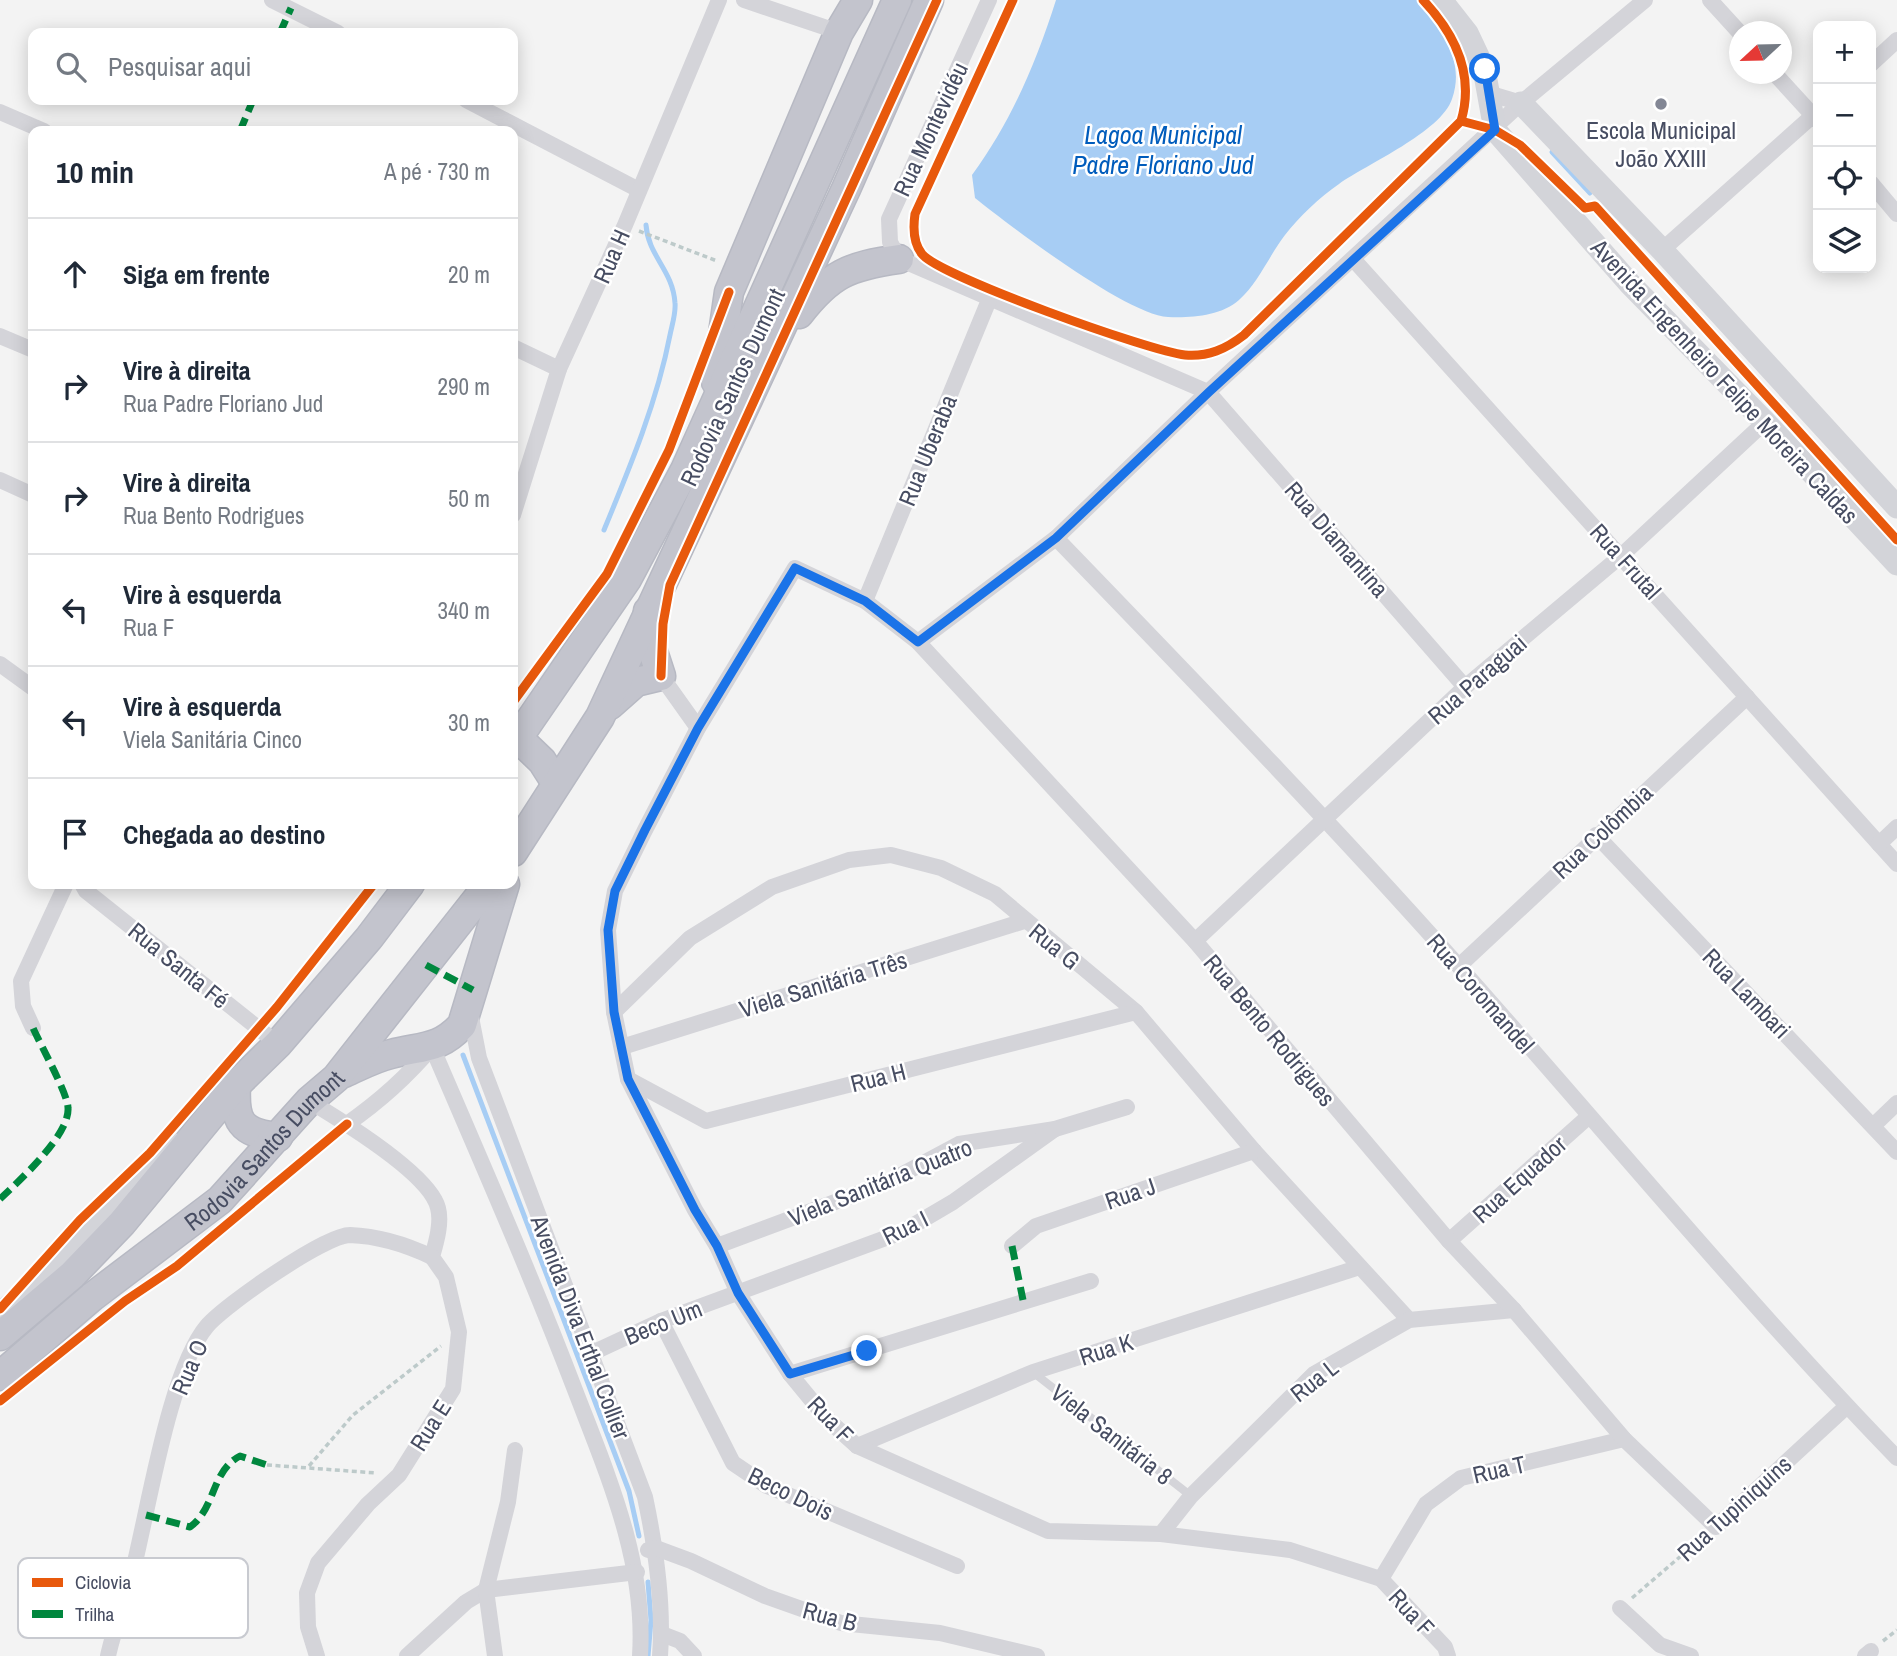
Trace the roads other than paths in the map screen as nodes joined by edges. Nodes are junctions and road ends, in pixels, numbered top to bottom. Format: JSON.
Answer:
{"nodes":[{"id":1,"x":272,"y":0,"type":"edge"},
{"id":2,"x":719,"y":0,"type":"edge"},
{"id":3,"x":744,"y":0,"type":"edge"},
{"id":4,"x":858,"y":0,"type":"edge"},
{"id":5,"x":897,"y":0,"type":"edge"},
{"id":6,"x":929,"y":0,"type":"edge"},
{"id":7,"x":989,"y":0,"type":"edge"},
{"id":8,"x":1441,"y":0,"type":"edge"},
{"id":9,"x":1645,"y":0,"type":"edge"},
{"id":10,"x":1710,"y":0,"type":"edge"},
{"id":11,"x":293,"y":4,"type":"edge"},
{"id":12,"x":1729,"y":21,"type":"edge"},
{"id":13,"x":330,"y":28,"type":"edge"},
{"id":14,"x":839,"y":32,"type":"junction"},
{"id":15,"x":1897,"y":40,"type":"edge"},
{"id":16,"x":1876,"y":59,"type":"edge"},
{"id":17,"x":1785,"y":84,"type":"edge"},
{"id":18,"x":1491,"y":94,"type":"junction"},
{"id":19,"x":1521,"y":103,"type":"junction"},
{"id":20,"x":476,"y":105,"type":"edge"},
{"id":21,"x":0,"y":112,"type":"edge"},
{"id":22,"x":1813,"y":113,"type":"edge"},
{"id":23,"x":1813,"y":119,"type":"edge"},
{"id":24,"x":32,"y":126,"type":"edge"},
{"id":25,"x":516,"y":126,"type":"edge"},
{"id":26,"x":518,"y":127,"type":"edge"},
{"id":27,"x":1495,"y":130,"type":"junction"},
{"id":28,"x":1876,"y":189,"type":"edge"},
{"id":29,"x":639,"y":190,"type":"junction"},
{"id":30,"x":1897,"y":214,"type":"edge"},
{"id":31,"x":1661,"y":250,"type":"junction"},
{"id":32,"x":899,"y":258,"type":"junction"},
{"id":33,"x":1353,"y":259,"type":"junction"},
{"id":34,"x":989,"y":300,"type":"junction"},
{"id":35,"x":0,"y":336,"type":"edge"},
{"id":36,"x":28,"y":348,"type":"edge"},
{"id":37,"x":518,"y":349,"type":"edge"},
{"id":38,"x":771,"y":349,"type":"junction"},
{"id":39,"x":559,"y":369,"type":"junction"},
{"id":40,"x":1209,"y":392,"type":"junction"},
{"id":41,"x":711,"y":416,"type":"junction"},
{"id":42,"x":1765,"y":422,"type":"junction"},
{"id":43,"x":0,"y":480,"type":"edge"},
{"id":44,"x":28,"y":493,"type":"edge"},
{"id":45,"x":518,"y":499,"type":"edge"},
{"id":46,"x":1897,"y":507,"type":"edge"},
{"id":47,"x":1056,"y":538,"type":"junction"},
{"id":48,"x":1622,"y":555,"type":"junction"},
{"id":49,"x":1897,"y":564,"type":"edge"},
{"id":50,"x":795,"y":568,"type":"joint"},
{"id":51,"x":865,"y":601,"type":"junction"},
{"id":52,"x":648,"y":609,"type":"junction"},
{"id":53,"x":918,"y":642,"type":"junction"},
{"id":54,"x":0,"y":664,"type":"edge"},
{"id":55,"x":661,"y":676,"type":"junction"},
{"id":56,"x":28,"y":684,"type":"edge"},
{"id":57,"x":1465,"y":687,"type":"junction"},
{"id":58,"x":1747,"y":697,"type":"junction"},
{"id":59,"x":600,"y":717,"type":"junction"},
{"id":60,"x":698,"y":728,"type":"junction"},
{"id":61,"x":518,"y":733,"type":"edge"},
{"id":62,"x":518,"y":742,"type":"edge"},
{"id":63,"x":556,"y":783,"type":"junction"},
{"id":64,"x":1326,"y":818,"type":"junction"},
{"id":65,"x":1897,"y":827,"type":"edge"},
{"id":66,"x":1596,"y":835,"type":"junction"},
{"id":67,"x":1879,"y":844,"type":"junction"},
{"id":68,"x":518,"y":845,"type":"edge"},
{"id":69,"x":1897,"y":864,"type":"edge"},
{"id":70,"x":64,"y":889,"type":"edge"},
{"id":71,"x":85,"y":889,"type":"edge"},
{"id":72,"x":406,"y":889,"type":"edge"},
{"id":73,"x":485,"y":889,"type":"edge"},
{"id":74,"x":503,"y":889,"type":"edge"},
{"id":75,"x":1024,"y":921,"type":"junction"},
{"id":76,"x":1195,"y":941,"type":"junction"},
{"id":77,"x":1459,"y":966,"type":"junction"},
{"id":78,"x":468,"y":1004,"type":"junction"},
{"id":79,"x":614,"y":1012,"type":"junction"},
{"id":80,"x":1136,"y":1012,"type":"junction"},
{"id":81,"x":33,"y":1028,"type":"dead end"},
{"id":82,"x":278,"y":1044,"type":"junction"},
{"id":83,"x":432,"y":1047,"type":"junction"},
{"id":84,"x":622,"y":1047,"type":"junction"},
{"id":85,"x":335,"y":1078,"type":"junction"},
{"id":86,"x":628,"y":1079,"type":"junction"},
{"id":87,"x":236,"y":1085,"type":"junction"},
{"id":88,"x":309,"y":1101,"type":"junction"},
{"id":89,"x":1897,"y":1102,"type":"edge"},
{"id":90,"x":1128,"y":1107,"type":"dead end"},
{"id":91,"x":210,"y":1116,"type":"junction"},
{"id":92,"x":1588,"y":1117,"type":"junction"},
{"id":93,"x":347,"y":1124,"type":"junction"},
{"id":94,"x":1873,"y":1126,"type":"junction"},
{"id":95,"x":1055,"y":1129,"type":"junction"},
{"id":96,"x":278,"y":1137,"type":"junction"},
{"id":97,"x":1254,"y":1151,"type":"junction"},
{"id":98,"x":1897,"y":1152,"type":"edge"},
{"id":99,"x":1449,"y":1241,"type":"junction"},
{"id":100,"x":717,"y":1246,"type":"junction"},
{"id":101,"x":1012,"y":1246,"type":"dead end"},
{"id":102,"x":432,"y":1257,"type":"junction"},
{"id":103,"x":1360,"y":1267,"type":"junction"},
{"id":104,"x":1091,"y":1281,"type":"dead end"},
{"id":105,"x":738,"y":1293,"type":"junction"},
{"id":106,"x":1514,"y":1310,"type":"junction"},
{"id":107,"x":0,"y":1314,"type":"edge"},
{"id":108,"x":1409,"y":1320,"type":"junction"},
{"id":109,"x":661,"y":1321,"type":"junction"},
{"id":110,"x":0,"y":1336,"type":"edge"},
{"id":111,"x":590,"y":1354,"type":"junction"},
{"id":112,"x":1033,"y":1372,"type":"junction"},
{"id":113,"x":790,"y":1374,"type":"junction"},
{"id":114,"x":0,"y":1376,"type":"edge"},
{"id":115,"x":1847,"y":1406,"type":"junction"},
{"id":116,"x":1624,"y":1439,"type":"junction"},
{"id":117,"x":857,"y":1446,"type":"junction"},
{"id":118,"x":515,"y":1450,"type":"dead end"},
{"id":119,"x":1897,"y":1458,"type":"edge"},
{"id":120,"x":1191,"y":1496,"type":"junction"},
{"id":121,"x":1716,"y":1527,"type":"joint"},
{"id":122,"x":1161,"y":1534,"type":"junction"},
{"id":123,"x":656,"y":1548,"type":"junction"},
{"id":124,"x":632,"y":1553,"type":"junction"},
{"id":125,"x":136,"y":1558,"type":"edge"},
{"id":126,"x":957,"y":1566,"type":"dead end"},
{"id":127,"x":636,"y":1572,"type":"junction"},
{"id":128,"x":1381,"y":1579,"type":"junction"},
{"id":129,"x":486,"y":1590,"type":"junction"},
{"id":130,"x":1620,"y":1608,"type":"road end"},
{"id":131,"x":662,"y":1634,"type":"junction"},
{"id":132,"x":113,"y":1638,"type":"edge"},
{"id":133,"x":108,"y":1656,"type":"edge"},
{"id":134,"x":317,"y":1656,"type":"edge"},
{"id":135,"x":407,"y":1656,"type":"edge"},
{"id":136,"x":495,"y":1656,"type":"edge"},
{"id":137,"x":640,"y":1656,"type":"edge"},
{"id":138,"x":660,"y":1656,"type":"edge"},
{"id":139,"x":694,"y":1656,"type":"edge"},
{"id":140,"x":1037,"y":1656,"type":"edge"},
{"id":141,"x":1448,"y":1656,"type":"edge"},
{"id":142,"x":1691,"y":1656,"type":"edge"}],
"edges":[{"from":1,"to":11,"type":"street"},
{"from":2,"to":29,"type":"street","name":"Rua H"},
{"from":3,"to":14,"type":"street"},
{"from":4,"to":14,"type":"highway"},
{"from":5,"to":41,"type":"highway","name":"Rodovia Santos Dumont"},
{"from":6,"to":38,"type":"highway","name":"Rodovia Santos Dumont"},
{"from":7,"to":32,"type":"street","name":"Rua Montevidéu"},
{"from":8,"to":18,"type":"street"},
{"from":9,"to":19,"type":"street"},
{"from":10,"to":12,"type":"street"},
{"from":11,"to":13,"type":"street"},
{"from":14,"to":41,"type":"highway"},
{"from":15,"to":16,"type":"street"},
{"from":17,"to":22,"type":"street"},
{"from":18,"to":19,"type":"street","name":"Avenida Engenheiro Felipe Moreira Caldas"},
{"from":18,"to":27,"type":"street"},
{"from":19,"to":27,"type":"street"},
{"from":19,"to":31,"type":"street","name":"Avenida Engenheiro Felipe Moreira Caldas"},
{"from":20,"to":25,"type":"street"},
{"from":21,"to":24,"type":"street"},
{"from":23,"to":31,"type":"street"},
{"from":26,"to":29,"type":"street"},
{"from":27,"to":33,"type":"street"},
{"from":27,"to":42,"type":"street","name":"Avenida Engenheiro Felipe Moreira Caldas"},
{"from":28,"to":30,"type":"street"},
{"from":29,"to":39,"type":"street","name":"Rua H"},
{"from":31,"to":46,"type":"street","name":"Avenida Engenheiro Felipe Moreira Caldas"},
{"from":32,"to":34,"type":"street"},
{"from":32,"to":38,"type":"highway"},
{"from":33,"to":40,"type":"street"},
{"from":33,"to":48,"type":"street","name":"Rua Frutal"},
{"from":34,"to":40,"type":"street"},
{"from":34,"to":51,"type":"street","name":"Rua Uberaba"},
{"from":35,"to":36,"type":"street"},
{"from":37,"to":39,"type":"street"},
{"from":38,"to":52,"type":"highway","name":"Rodovia Santos Dumont"},
{"from":39,"to":45,"type":"street","name":"Rua H"},
{"from":40,"to":47,"type":"street"},
{"from":40,"to":57,"type":"street","name":"Rua Diamantina"},
{"from":41,"to":61,"type":"highway","name":"Rodovia Santos Dumont"},
{"from":42,"to":48,"type":"street","name":"Rua Paraguai"},
{"from":42,"to":49,"type":"street","name":"Avenida Engenheiro Felipe Moreira Caldas"},
{"from":43,"to":44,"type":"street"},
{"from":47,"to":53,"type":"street"},
{"from":47,"to":64,"type":"street","name":"Rua Coromandel"},
{"from":48,"to":57,"type":"street","name":"Rua Paraguai"},
{"from":48,"to":58,"type":"street","name":"Rua Frutal"},
{"from":50,"to":51,"type":"street","name":"Rua Bento Rodrigues"},
{"from":50,"to":60,"type":"street","name":"Rua F"},
{"from":51,"to":53,"type":"street","name":"Rua Bento Rodrigues"},
{"from":52,"to":55,"type":"highway"},
{"from":52,"to":59,"type":"highway","name":"Rodovia Santos Dumont"},
{"from":53,"to":76,"type":"street","name":"Rua Bento Rodrigues"},
{"from":54,"to":56,"type":"street"},
{"from":55,"to":59,"type":"highway"},
{"from":55,"to":60,"type":"street"},
{"from":57,"to":64,"type":"street","name":"Rua Paraguai"},
{"from":58,"to":66,"type":"street","name":"Rua Colômbia"},
{"from":58,"to":67,"type":"street","name":"Rua Frutal"},
{"from":59,"to":63,"type":"highway","name":"Rodovia Santos Dumont"},
{"from":60,"to":79,"type":"street","name":"Rua F"},
{"from":62,"to":63,"type":"highway"},
{"from":63,"to":68,"type":"highway","name":"Rodovia Santos Dumont"},
{"from":64,"to":76,"type":"street","name":"Rua Paraguai"},
{"from":64,"to":77,"type":"street","name":"Rua Coromandel"},
{"from":65,"to":67,"type":"street"},
{"from":66,"to":77,"type":"street","name":"Rua Colômbia"},
{"from":66,"to":94,"type":"street","name":"Rua Lambari"},
{"from":67,"to":69,"type":"street","name":"Rua Frutal"},
{"from":70,"to":81,"type":"street"},
{"from":71,"to":82,"type":"street","name":"Rua Santa Fé"},
{"from":72,"to":82,"type":"highway"},
{"from":73,"to":85,"type":"highway","name":"Rodovia Santos Dumont"},
{"from":74,"to":78,"type":"highway"},
{"from":75,"to":79,"type":"street","name":"Rua G"},
{"from":75,"to":80,"type":"street","name":"Rua G"},
{"from":75,"to":84,"type":"street","name":"Viela Sanitária Três"},
{"from":76,"to":99,"type":"street","name":"Rua Bento Rodrigues"},
{"from":77,"to":92,"type":"street","name":"Rua Coromandel"},
{"from":78,"to":83,"type":"highway"},
{"from":78,"to":111,"type":"street","name":"Avenida Diva Erthal Collier"},
{"from":79,"to":84,"type":"street","name":"Rua F"},
{"from":80,"to":86,"type":"street","name":"Rua H"},
{"from":80,"to":97,"type":"street","name":"Rua G"},
{"from":82,"to":87,"type":"highway"},
{"from":83,"to":85,"type":"highway"},
{"from":83,"to":93,"type":"street"},
{"from":83,"to":124,"type":"street","name":"Avenida Diva Erthal Collier"},
{"from":84,"to":86,"type":"street","name":"Rua F"},
{"from":85,"to":88,"type":"highway","name":"Rodovia Santos Dumont"},
{"from":86,"to":100,"type":"street","name":"Rua F"},
{"from":87,"to":91,"type":"highway"},
{"from":87,"to":96,"type":"highway"},
{"from":88,"to":93,"type":"street"},
{"from":88,"to":96,"type":"highway","name":"Rodovia Santos Dumont"},
{"from":89,"to":94,"type":"street"},
{"from":90,"to":95,"type":"street","name":"Viela Sanitária Quatro"},
{"from":91,"to":107,"type":"street"},
{"from":91,"to":110,"type":"highway"},
{"from":92,"to":99,"type":"street","name":"Rua Equador"},
{"from":92,"to":115,"type":"street","name":"Rua Coromandel"},
{"from":93,"to":102,"type":"street"},
{"from":94,"to":98,"type":"street","name":"Rua Lambari"},
{"from":95,"to":100,"type":"street","name":"Viela Sanitária Quatro"},
{"from":95,"to":105,"type":"street","name":"Rua I"},
{"from":96,"to":114,"type":"highway","name":"Rodovia Santos Dumont"},
{"from":97,"to":101,"type":"street","name":"Rua J"},
{"from":97,"to":103,"type":"street","name":"Rua G"},
{"from":99,"to":106,"type":"street","name":"Rua Bento Rodrigues"},
{"from":100,"to":105,"type":"street","name":"Rua F"},
{"from":102,"to":125,"type":"street","name":"Rua O"},
{"from":102,"to":134,"type":"street","name":"Rua E"},
{"from":103,"to":108,"type":"street","name":"Rua G"},
{"from":103,"to":112,"type":"street","name":"Rua K"},
{"from":104,"to":113,"type":"street"},
{"from":105,"to":109,"type":"street","name":"Beco Um"},
{"from":105,"to":113,"type":"street","name":"Rua F"},
{"from":106,"to":108,"type":"street","name":"Rua L"},
{"from":106,"to":116,"type":"street","name":"Rua Bento Rodrigues"},
{"from":108,"to":120,"type":"street","name":"Rua L"},
{"from":109,"to":111,"type":"street","name":"Beco Um"},
{"from":109,"to":126,"type":"street","name":"Beco Dois"},
{"from":111,"to":123,"type":"street","name":"Avenida Diva Erthal Collier"},
{"from":112,"to":117,"type":"street","name":"Rua K"},
{"from":112,"to":120,"type":"lane","name":"Viela Sanitária 8"},
{"from":113,"to":117,"type":"street","name":"Rua F"},
{"from":115,"to":119,"type":"street","name":"Rua Coromandel"},
{"from":115,"to":121,"type":"street","name":"Rua Tupiniquins"},
{"from":116,"to":121,"type":"street","name":"Rua Bento Rodrigues"},
{"from":116,"to":128,"type":"street","name":"Rua T"},
{"from":117,"to":122,"type":"street","name":"Rua F"},
{"from":118,"to":129,"type":"street"},
{"from":120,"to":122,"type":"street","name":"Rua L"},
{"from":122,"to":128,"type":"street","name":"Rua F"},
{"from":123,"to":124,"type":"street"},
{"from":123,"to":131,"type":"street","name":"Avenida Diva Erthal Collier"},
{"from":123,"to":140,"type":"street","name":"Rua B"},
{"from":124,"to":127,"type":"street","name":"Avenida Diva Erthal Collier"},
{"from":127,"to":129,"type":"street"},
{"from":127,"to":137,"type":"street","name":"Avenida Diva Erthal Collier"},
{"from":128,"to":141,"type":"street","name":"Rua F"},
{"from":129,"to":135,"type":"street"},
{"from":129,"to":136,"type":"street"},
{"from":130,"to":142,"type":"street"},
{"from":131,"to":138,"type":"street","name":"Avenida Diva Erthal Collier"},
{"from":131,"to":139,"type":"street"},
{"from":132,"to":133,"type":"street","name":"Rua O"}]}
